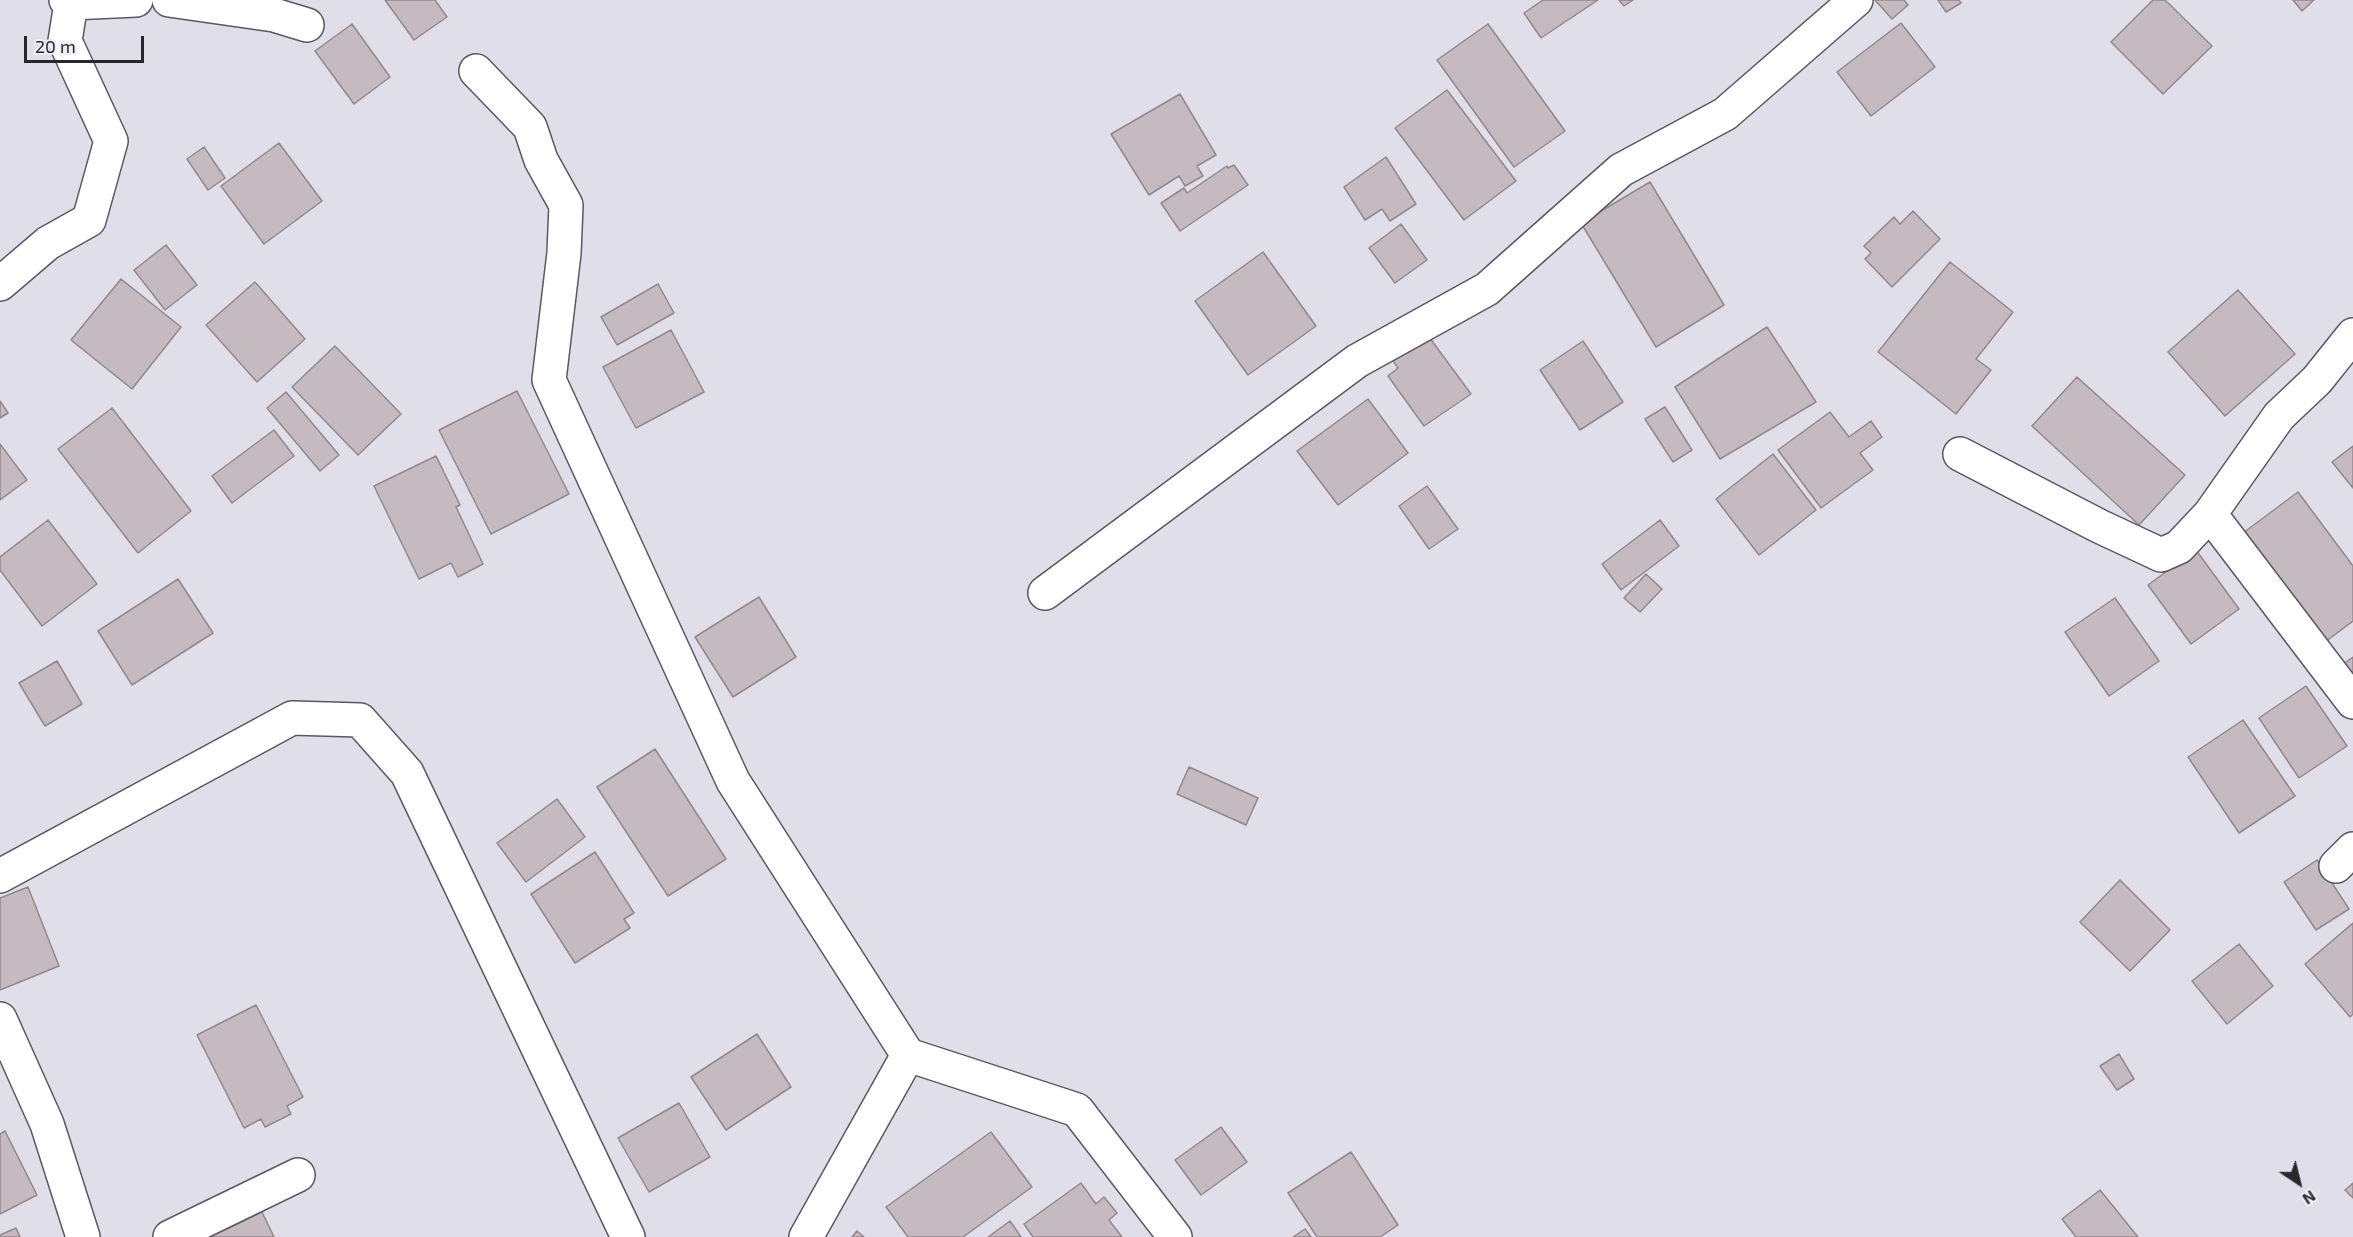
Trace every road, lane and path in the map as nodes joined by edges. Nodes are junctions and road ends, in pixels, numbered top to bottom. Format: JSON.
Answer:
{"nodes":[{"id":1,"x":136,"y":0,"type":"edge"},
{"id":2,"x":170,"y":0,"type":"edge"},
{"id":3,"x":1856,"y":0,"type":"edge"},
{"id":4,"x":68,"y":1,"type":"edge"},
{"id":5,"x":306,"y":25,"type":"dead end"},
{"id":6,"x":476,"y":71,"type":"dead end"},
{"id":7,"x":0,"y":284,"type":"edge"},
{"id":8,"x":2353,"y":335,"type":"edge"},
{"id":9,"x":1960,"y":454,"type":"dead end"},
{"id":10,"x":2210,"y":514,"type":"junction"},
{"id":11,"x":1045,"y":593,"type":"dead end"},
{"id":12,"x":2353,"y":702,"type":"edge"},
{"id":13,"x":0,"y":876,"type":"edge"},
{"id":14,"x":0,"y":1019,"type":"edge"},
{"id":15,"x":908,"y":1055,"type":"junction"},
{"id":16,"x":12,"y":1084,"type":"edge"},
{"id":17,"x":298,"y":1175,"type":"dead end"},
{"id":18,"x":83,"y":1237,"type":"edge"},
{"id":19,"x":170,"y":1237,"type":"edge"},
{"id":20,"x":628,"y":1237,"type":"edge"},
{"id":21,"x":806,"y":1237,"type":"edge"},
{"id":22,"x":1175,"y":1237,"type":"edge"}],
"edges":[{"from":1,"to":4,"type":"street"},
{"from":2,"to":5,"type":"street"},
{"from":3,"to":11,"type":"street"},
{"from":4,"to":7,"type":"street"},
{"from":6,"to":15,"type":"street"},
{"from":8,"to":10,"type":"street"},
{"from":9,"to":10,"type":"street"},
{"from":10,"to":12,"type":"street"},
{"from":13,"to":20,"type":"street"},
{"from":14,"to":16,"type":"street"},
{"from":15,"to":21,"type":"street"},
{"from":15,"to":22,"type":"street"},
{"from":16,"to":18,"type":"street"},
{"from":17,"to":19,"type":"street"}]}
